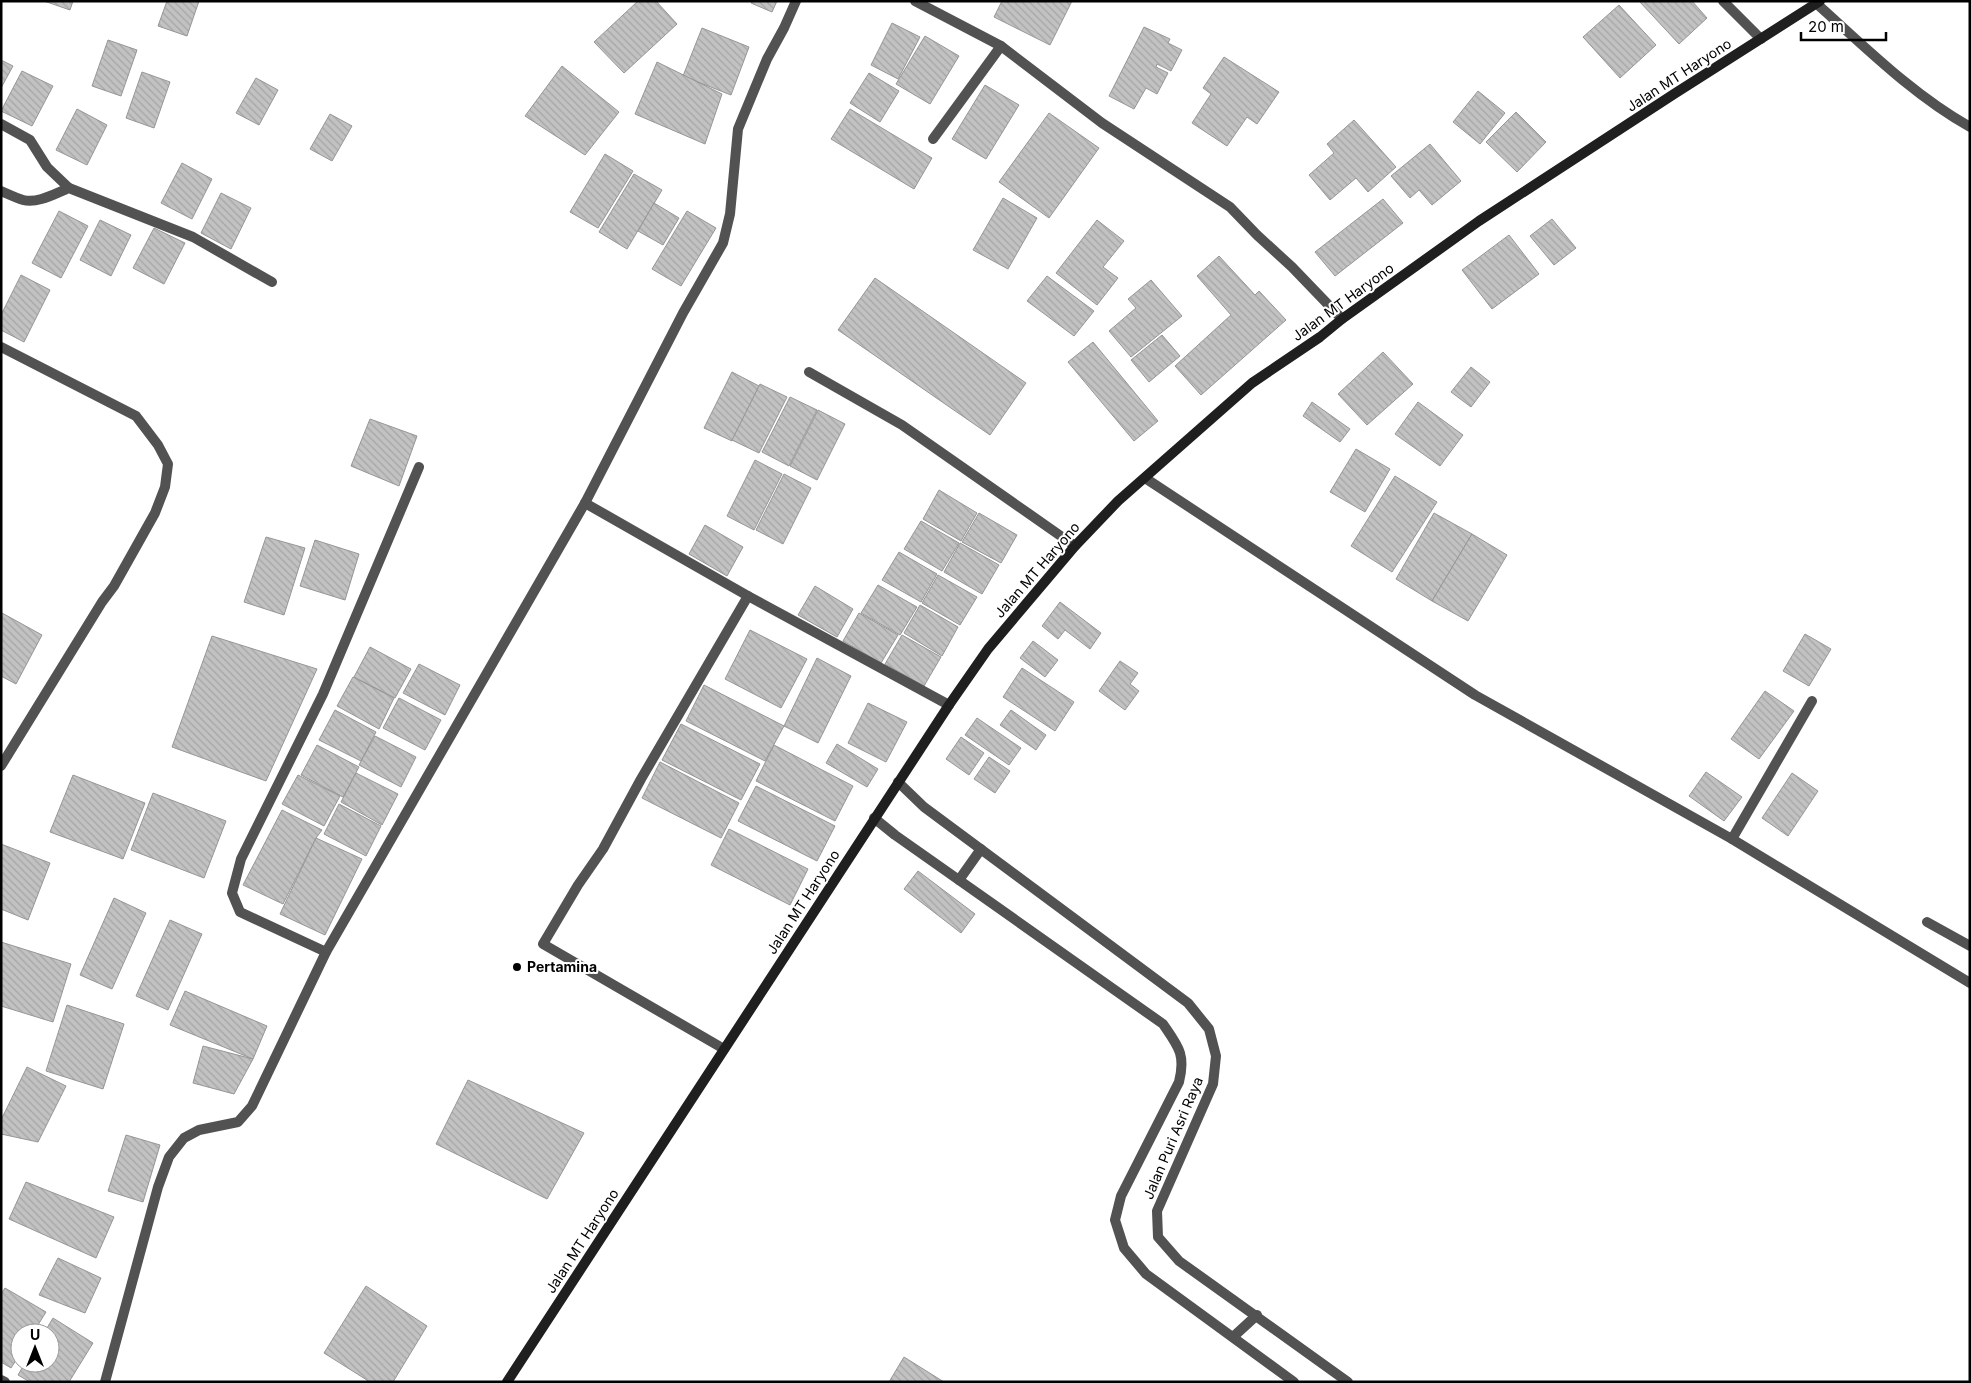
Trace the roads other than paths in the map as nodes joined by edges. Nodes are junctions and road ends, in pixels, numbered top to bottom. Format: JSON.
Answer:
{"nodes":[{"id":1,"x":796,"y":1,"type":"edge"},
{"id":2,"x":916,"y":1,"type":"edge"},
{"id":3,"x":1723,"y":1,"type":"edge"},
{"id":4,"x":1818,"y":3,"type":"edge"},
{"id":5,"x":1760,"y":39,"type":"junction"},
{"id":6,"x":1001,"y":46,"type":"junction"},
{"id":7,"x":1,"y":124,"type":"edge"},
{"id":8,"x":1970,"y":127,"type":"edge"},
{"id":9,"x":934,"y":140,"type":"dead end"},
{"id":10,"x":69,"y":188,"type":"junction"},
{"id":11,"x":1,"y":191,"type":"edge"},
{"id":12,"x":272,"y":282,"type":"dead end"},
{"id":13,"x":1342,"y":319,"type":"junction"},
{"id":14,"x":1,"y":347,"type":"edge"},
{"id":15,"x":809,"y":372,"type":"dead end"},
{"id":16,"x":419,"y":467,"type":"dead end"},
{"id":17,"x":1145,"y":478,"type":"junction"},
{"id":18,"x":585,"y":503,"type":"junction"},
{"id":19,"x":1075,"y":546,"type":"junction"},
{"id":20,"x":748,"y":596,"type":"junction"},
{"id":21,"x":1812,"y":701,"type":"dead end"},
{"id":22,"x":948,"y":705,"type":"junction"},
{"id":23,"x":1,"y":766,"type":"edge"},
{"id":24,"x":898,"y":782,"type":"junction"},
{"id":25,"x":874,"y":818,"type":"junction"},
{"id":26,"x":1732,"y":839,"type":"junction"},
{"id":27,"x":981,"y":849,"type":"junction"},
{"id":28,"x":959,"y":880,"type":"junction"},
{"id":29,"x":1927,"y":922,"type":"dead end"},
{"id":30,"x":1970,"y":946,"type":"edge"},
{"id":31,"x":326,"y":952,"type":"junction"},
{"id":32,"x":1970,"y":983,"type":"edge"},
{"id":33,"x":724,"y":1049,"type":"junction"},
{"id":34,"x":1257,"y":1315,"type":"junction"},
{"id":35,"x":1233,"y":1337,"type":"junction"},
{"id":36,"x":105,"y":1382,"type":"edge"},
{"id":37,"x":507,"y":1382,"type":"edge"},
{"id":38,"x":1294,"y":1382,"type":"edge"},
{"id":39,"x":1348,"y":1382,"type":"edge"}],
"edges":[{"from":1,"to":18,"type":"street"},
{"from":2,"to":6,"type":"street"},
{"from":3,"to":5,"type":"street"},
{"from":4,"to":5,"type":"main road","name":"Jalan MT Haryono"},
{"from":4,"to":8,"type":"street"},
{"from":5,"to":13,"type":"main road","name":"Jalan MT Haryono"},
{"from":6,"to":9,"type":"street"},
{"from":6,"to":13,"type":"street"},
{"from":7,"to":10,"type":"street"},
{"from":10,"to":11,"type":"street"},
{"from":10,"to":12,"type":"street"},
{"from":13,"to":17,"type":"main road","name":"Jalan MT Haryono"},
{"from":14,"to":23,"type":"street"},
{"from":15,"to":19,"type":"street"},
{"from":16,"to":31,"type":"street"},
{"from":17,"to":19,"type":"main road","name":"Jalan MT Haryono"},
{"from":17,"to":26,"type":"street"},
{"from":18,"to":20,"type":"street"},
{"from":18,"to":31,"type":"street"},
{"from":19,"to":22,"type":"main road","name":"Jalan MT Haryono"},
{"from":20,"to":22,"type":"street"},
{"from":20,"to":33,"type":"street"},
{"from":21,"to":26,"type":"street"},
{"from":22,"to":24,"type":"main road","name":"Jalan MT Haryono"},
{"from":24,"to":25,"type":"main road","name":"Jalan MT Haryono"},
{"from":24,"to":27,"type":"street","name":"Jalan Puri Asri Raya"},
{"from":25,"to":28,"type":"street","name":"Jalan Puri Asri Raya"},
{"from":25,"to":33,"type":"main road","name":"Jalan MT Haryono"},
{"from":26,"to":32,"type":"street"},
{"from":27,"to":28,"type":"street"},
{"from":27,"to":34,"type":"street","name":"Jalan Puri Asri Raya"},
{"from":28,"to":35,"type":"street","name":"Jalan Puri Asri Raya"},
{"from":29,"to":30,"type":"street"},
{"from":31,"to":36,"type":"street"},
{"from":33,"to":37,"type":"main road","name":"Jalan MT Haryono"},
{"from":34,"to":35,"type":"street"},
{"from":34,"to":39,"type":"street","name":"Jalan Puri Asri Raya"},
{"from":35,"to":38,"type":"street","name":"Jalan Puri Asri Raya"}]}
